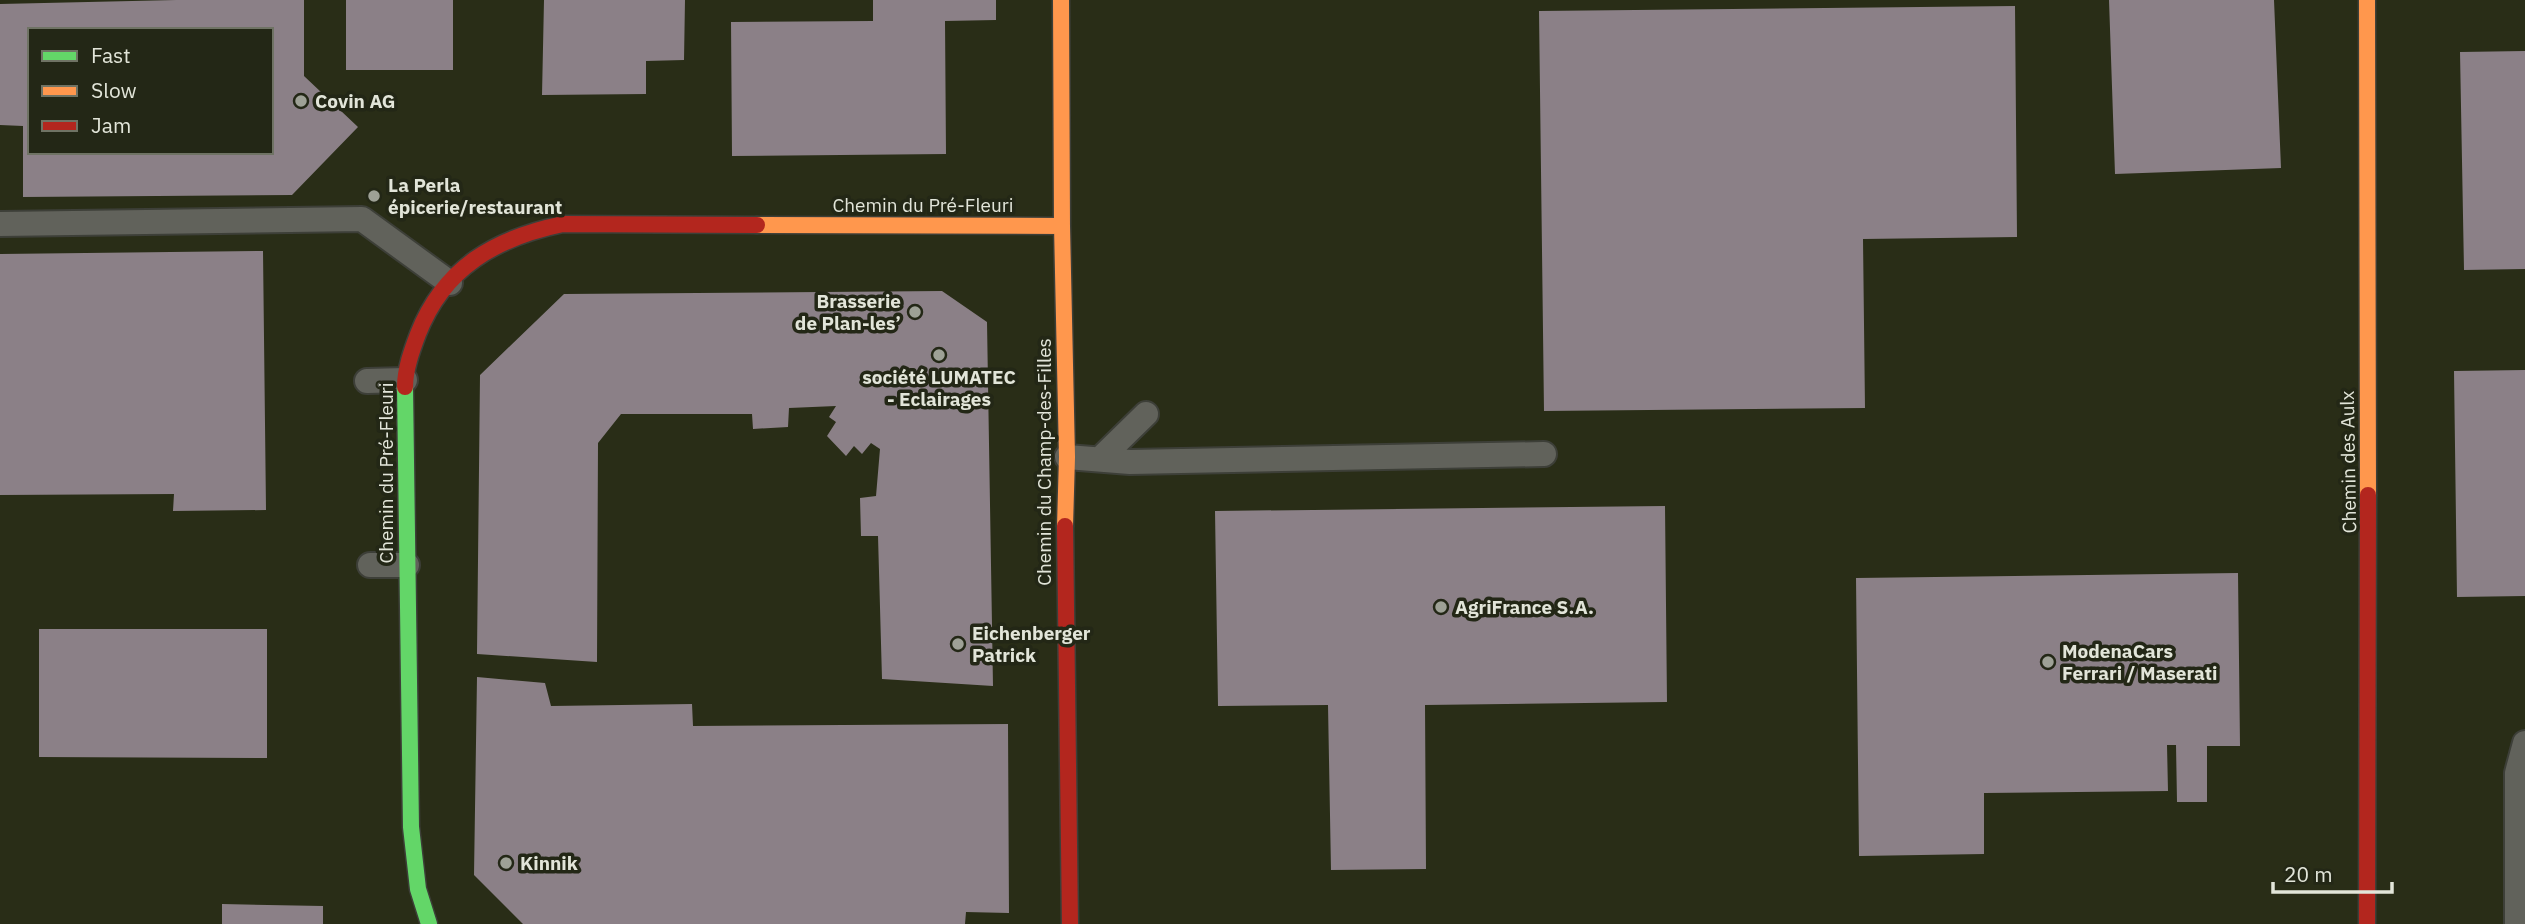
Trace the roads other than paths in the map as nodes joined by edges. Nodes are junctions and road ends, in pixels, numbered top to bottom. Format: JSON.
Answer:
{"nodes":[{"id":1,"x":1061,"y":0,"type":"edge"},
{"id":2,"x":2367,"y":0,"type":"edge"},
{"id":3,"x":0,"y":224,"type":"edge"},
{"id":4,"x":1062,"y":226,"type":"junction"},
{"id":5,"x":450,"y":283,"type":"junction"},
{"id":6,"x":405,"y":380,"type":"junction"},
{"id":7,"x":367,"y":381,"type":"dead end"},
{"id":8,"x":1146,"y":414,"type":"dead end"},
{"id":9,"x":1544,"y":454,"type":"dead end"},
{"id":10,"x":1067,"y":457,"type":"junction"},
{"id":11,"x":1101,"y":458,"type":"junction"},
{"id":12,"x":370,"y":565,"type":"dead end"},
{"id":13,"x":407,"y":565,"type":"junction"},
{"id":14,"x":2525,"y":743,"type":"edge"},
{"id":15,"x":429,"y":924,"type":"edge"},
{"id":16,"x":1070,"y":924,"type":"edge"},
{"id":17,"x":2367,"y":924,"type":"edge"},
{"id":18,"x":2517,"y":924,"type":"edge"}],
"edges":[{"from":1,"to":4,"type":"street","name":"Chemin du Champ-des-Filles"},
{"from":2,"to":17,"type":"street","name":"Chemin des Aulx"},
{"from":3,"to":5,"type":"lane"},
{"from":4,"to":5,"type":"street","name":"Chemin du Pré-Fleuri"},
{"from":4,"to":10,"type":"street","name":"Chemin du Champ-des-Filles"},
{"from":5,"to":6,"type":"street","name":"Chemin du Pré-Fleuri"},
{"from":6,"to":7,"type":"lane"},
{"from":6,"to":13,"type":"street","name":"Chemin du Pré-Fleuri"},
{"from":8,"to":11,"type":"lane"},
{"from":9,"to":11,"type":"lane"},
{"from":10,"to":11,"type":"lane"},
{"from":10,"to":16,"type":"street","name":"Chemin du Champ-des-Filles"},
{"from":12,"to":13,"type":"lane"},
{"from":13,"to":15,"type":"street","name":"Chemin du Pré-Fleuri"},
{"from":14,"to":18,"type":"lane"}]}
